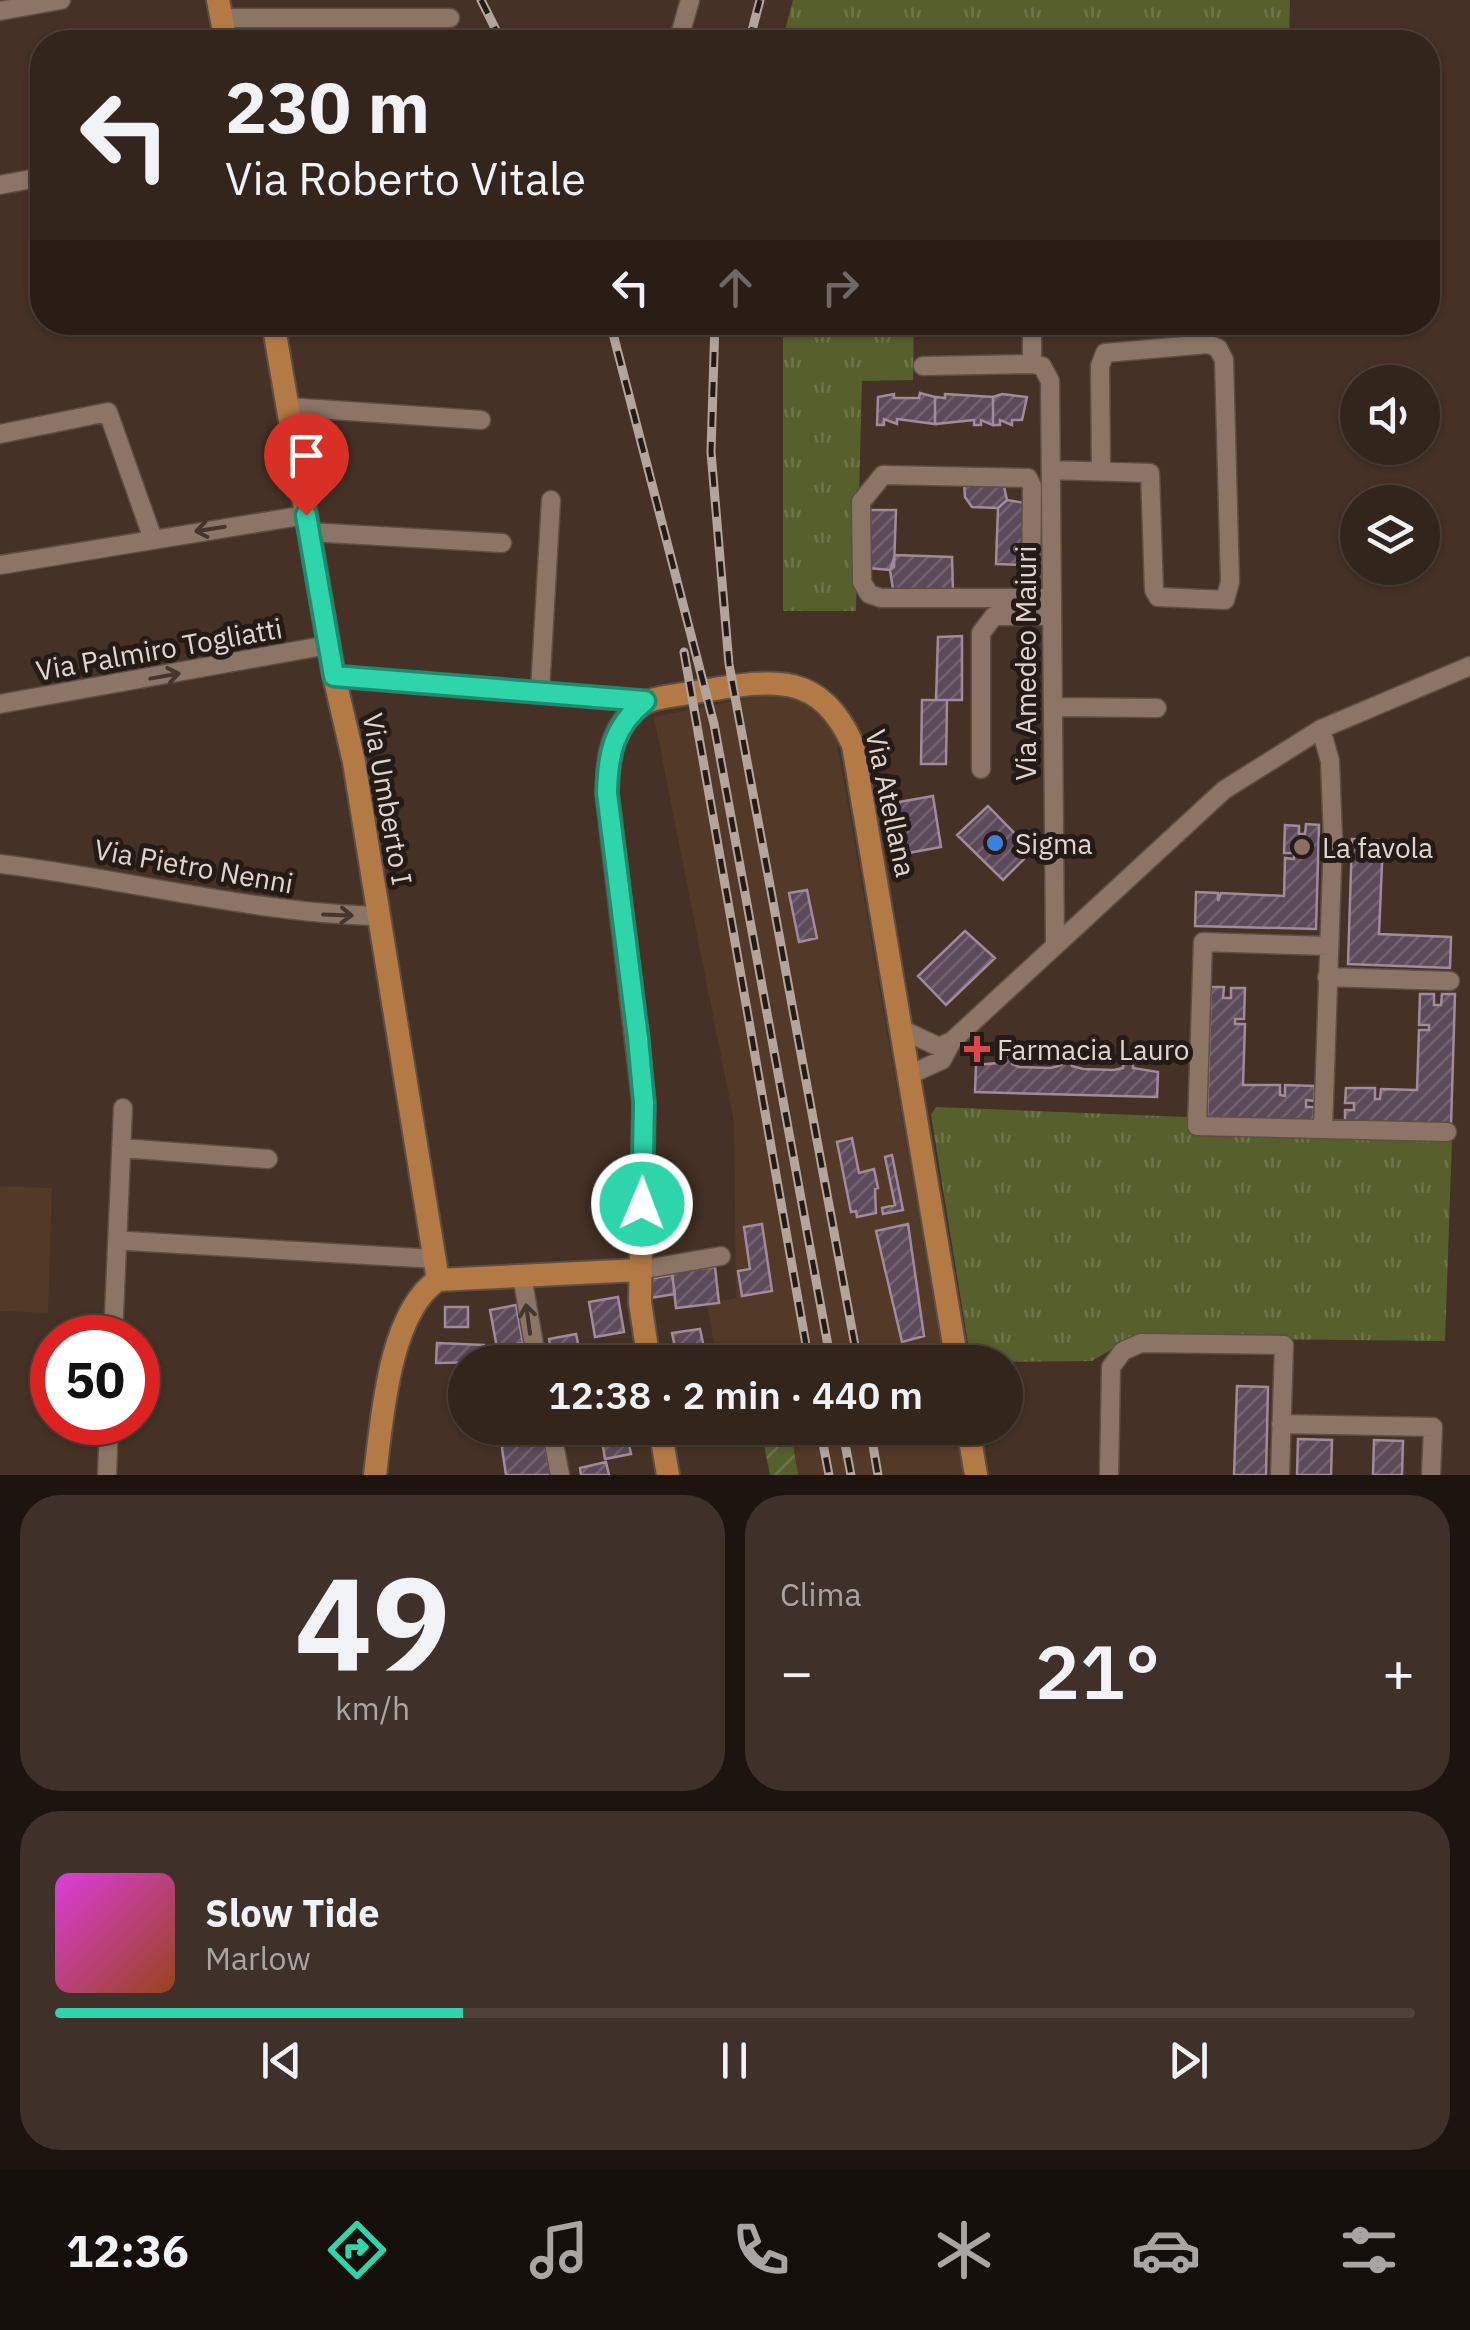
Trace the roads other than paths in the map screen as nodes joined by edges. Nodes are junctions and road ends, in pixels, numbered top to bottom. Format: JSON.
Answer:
{"nodes":[{"id":1,"x":60,"y":0,"type":"edge"},
{"id":2,"x":690,"y":0,"type":"edge"},
{"id":3,"x":220,"y":9,"type":"edge"},
{"id":4,"x":0,"y":11,"type":"edge"},
{"id":5,"x":450,"y":18,"type":"dead end"},
{"id":6,"x":681,"y":30,"type":"edge"},
{"id":7,"x":30,"y":179,"type":"edge"},
{"id":8,"x":0,"y":185,"type":"edge"},
{"id":9,"x":275,"y":335,"type":"edge"},
{"id":10,"x":1032,"y":335,"type":"edge"},
{"id":11,"x":1032,"y":364,"type":"junction"},
{"id":12,"x":923,"y":366,"type":"dead end"},
{"id":13,"x":288,"y":407,"type":"junction"},
{"id":14,"x":481,"y":420,"type":"dead end"},
{"id":15,"x":0,"y":434,"type":"edge"},
{"id":16,"x":1051,"y":470,"type":"junction"},
{"id":17,"x":1101,"y":470,"type":"junction"},
{"id":18,"x":551,"y":500,"type":"dead end"},
{"id":19,"x":307,"y":523,"type":"junction"},
{"id":20,"x":153,"y":539,"type":"junction"},
{"id":21,"x":502,"y":543,"type":"dead end"},
{"id":22,"x":0,"y":566,"type":"edge"},
{"id":23,"x":1031,"y":598,"type":"junction"},
{"id":24,"x":1052,"y":607,"type":"junction"},
{"id":25,"x":328,"y":645,"type":"junction"},
{"id":26,"x":1470,"y":666,"type":"edge"},
{"id":27,"x":334,"y":676,"type":"junction"},
{"id":28,"x":540,"y":691,"type":"junction"},
{"id":29,"x":645,"y":701,"type":"junction"},
{"id":30,"x":0,"y":704,"type":"edge"},
{"id":31,"x":1053,"y":707,"type":"junction"},
{"id":32,"x":1157,"y":708,"type":"dead end"},
{"id":33,"x":1320,"y":729,"type":"junction"},
{"id":34,"x":981,"y":769,"type":"dead end"},
{"id":35,"x":0,"y":864,"type":"edge"},
{"id":36,"x":379,"y":916,"type":"junction"},
{"id":37,"x":1054,"y":945,"type":"junction"},
{"id":38,"x":1328,"y":946,"type":"junction"},
{"id":39,"x":1327,"y":977,"type":"junction"},
{"id":40,"x":1450,"y":981,"type":"dead end"},
{"id":41,"x":902,"y":1029,"type":"junction"},
{"id":42,"x":944,"y":1049,"type":"junction"},
{"id":43,"x":907,"y":1066,"type":"junction"},
{"id":44,"x":914,"y":1102,"type":"junction"},
{"id":45,"x":123,"y":1108,"type":"dead end"},
{"id":46,"x":1323,"y":1129,"type":"junction"},
{"id":47,"x":1446,"y":1132,"type":"dead end"},
{"id":48,"x":121,"y":1148,"type":"junction"},
{"id":49,"x":268,"y":1159,"type":"dead end"},
{"id":50,"x":127,"y":1241,"type":"dead end"},
{"id":51,"x":721,"y":1256,"type":"dead end"},
{"id":52,"x":437,"y":1269,"type":"junction"},
{"id":53,"x":640,"y":1270,"type":"junction"},
{"id":54,"x":522,"y":1276,"type":"junction"},
{"id":55,"x":114,"y":1315,"type":"edge"},
{"id":56,"x":533,"y":1345,"type":"edge"},
{"id":57,"x":647,"y":1345,"type":"edge"},
{"id":58,"x":955,"y":1345,"type":"edge"},
{"id":59,"x":1281,"y":1424,"type":"junction"},
{"id":60,"x":108,"y":1445,"type":"edge"},
{"id":61,"x":554,"y":1445,"type":"edge"},
{"id":62,"x":663,"y":1445,"type":"edge"},
{"id":63,"x":971,"y":1445,"type":"edge"},
{"id":64,"x":107,"y":1475,"type":"edge"},
{"id":65,"x":374,"y":1475,"type":"edge"},
{"id":66,"x":560,"y":1475,"type":"edge"},
{"id":67,"x":668,"y":1475,"type":"edge"},
{"id":68,"x":976,"y":1475,"type":"edge"},
{"id":69,"x":1108,"y":1475,"type":"edge"},
{"id":70,"x":1280,"y":1475,"type":"edge"},
{"id":71,"x":1431,"y":1475,"type":"edge"}],
"edges":[{"from":1,"to":4,"type":"street"},
{"from":2,"to":6,"type":"street"},
{"from":3,"to":5,"type":"street"},
{"from":7,"to":8,"type":"street"},
{"from":9,"to":13,"type":"main road","name":"Via Umberto I"},
{"from":10,"to":11,"type":"street"},
{"from":11,"to":12,"type":"street"},
{"from":11,"to":16,"type":"street","name":"Via Amedeo Maiuri"},
{"from":13,"to":14,"type":"street"},
{"from":13,"to":19,"type":"main road","name":"Via Umberto I"},
{"from":15,"to":20,"type":"street"},
{"from":16,"to":17,"type":"street"},
{"from":16,"to":24,"type":"street","name":"Via Amedeo Maiuri"},
{"from":17,"to":17,"type":"street"},
{"from":18,"to":28,"type":"street"},
{"from":19,"to":20,"type":"street","one_way":true},
{"from":19,"to":21,"type":"street"},
{"from":19,"to":25,"type":"main road","name":"Via Umberto I"},
{"from":20,"to":22,"type":"street"},
{"from":23,"to":23,"type":"street"},
{"from":23,"to":24,"type":"street"},
{"from":24,"to":31,"type":"street","name":"Via Amedeo Maiuri"},
{"from":24,"to":34,"type":"street"},
{"from":25,"to":27,"type":"main road","name":"Via Umberto I"},
{"from":30,"to":25,"type":"street","name":"Via Palmiro Togliatti","one_way":true},
{"from":26,"to":33,"type":"street"},
{"from":27,"to":28,"type":"street"},
{"from":27,"to":36,"type":"main road","name":"Via Umberto I"},
{"from":28,"to":29,"type":"street"},
{"from":29,"to":41,"type":"main road","name":"Via Atellana"},
{"from":29,"to":53,"type":"main road"},
{"from":31,"to":32,"type":"street"},
{"from":31,"to":37,"type":"street","name":"Via Amedeo Maiuri"},
{"from":33,"to":37,"type":"street"},
{"from":33,"to":38,"type":"street"},
{"from":35,"to":36,"type":"street","name":"Via Pietro Nenni","one_way":true},
{"from":36,"to":52,"type":"main road","name":"Via Umberto I"},
{"from":37,"to":42,"type":"street"},
{"from":38,"to":39,"type":"street"},
{"from":38,"to":46,"type":"street"},
{"from":39,"to":40,"type":"street"},
{"from":39,"to":46,"type":"street"},
{"from":41,"to":42,"type":"street"},
{"from":41,"to":43,"type":"main road","name":"Via Atellana"},
{"from":42,"to":43,"type":"street"},
{"from":42,"to":44,"type":"street"},
{"from":43,"to":44,"type":"main road","name":"Via Atellana"},
{"from":44,"to":58,"type":"main road","name":"Via Atellana"},
{"from":45,"to":48,"type":"street"},
{"from":46,"to":47,"type":"street"},
{"from":48,"to":49,"type":"street"},
{"from":48,"to":55,"type":"street"},
{"from":50,"to":52,"type":"street"},
{"from":51,"to":53,"type":"street"},
{"from":52,"to":54,"type":"main road"},
{"from":52,"to":65,"type":"main road"},
{"from":53,"to":54,"type":"main road"},
{"from":53,"to":57,"type":"main road"},
{"from":56,"to":54,"type":"street","one_way":true},
{"from":59,"to":69,"type":"street"},
{"from":59,"to":70,"type":"street"},
{"from":59,"to":71,"type":"street"},
{"from":60,"to":64,"type":"street"},
{"from":61,"to":66,"type":"street"},
{"from":62,"to":67,"type":"main road"},
{"from":63,"to":68,"type":"main road"}]}
